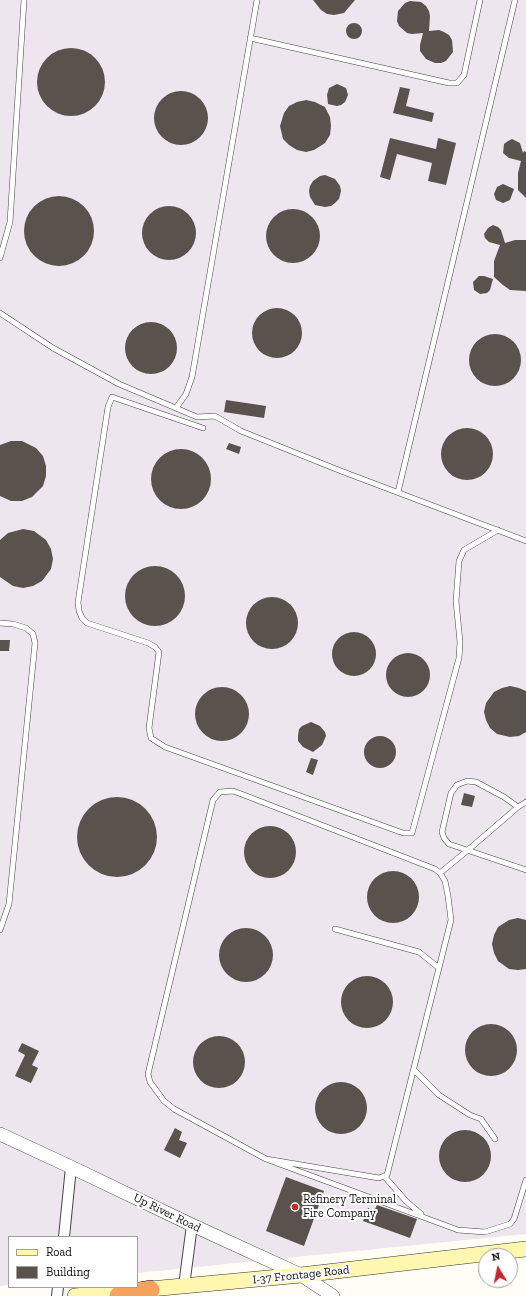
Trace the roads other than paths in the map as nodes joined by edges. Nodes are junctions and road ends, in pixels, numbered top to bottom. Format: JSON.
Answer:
{"nodes":[{"id":1,"x":24,"y":0,"type":"edge"},
{"id":2,"x":257,"y":0,"type":"edge"},
{"id":3,"x":480,"y":0,"type":"edge"},
{"id":4,"x":515,"y":0,"type":"edge"},
{"id":5,"x":250,"y":38,"type":"junction"},
{"id":6,"x":0,"y":258,"type":"edge"},
{"id":7,"x":0,"y":313,"type":"edge"},
{"id":8,"x":176,"y":408,"type":"junction"},
{"id":9,"x":203,"y":428,"type":"dead end"},
{"id":10,"x":398,"y":492,"type":"junction"},
{"id":11,"x":498,"y":530,"type":"junction"},
{"id":12,"x":526,"y":541,"type":"edge"},
{"id":13,"x":0,"y":624,"type":"edge"},
{"id":14,"x":526,"y":802,"type":"edge"},
{"id":15,"x":518,"y":807,"type":"junction"},
{"id":16,"x":468,"y":850,"type":"junction"},
{"id":17,"x":526,"y":870,"type":"edge"},
{"id":18,"x":440,"y":873,"type":"junction"},
{"id":19,"x":335,"y":929,"type":"dead end"},
{"id":20,"x":0,"y":930,"type":"edge"},
{"id":21,"x":439,"y":968,"type":"junction"},
{"id":22,"x":414,"y":1070,"type":"junction"},
{"id":23,"x":0,"y":1134,"type":"edge"},
{"id":24,"x":495,"y":1139,"type":"dead end"},
{"id":25,"x":266,"y":1158,"type":"junction"},
{"id":26,"x":71,"y":1166,"type":"junction"},
{"id":27,"x":384,"y":1176,"type":"junction"},
{"id":28,"x":526,"y":1180,"type":"edge"},
{"id":29,"x":424,"y":1218,"type":"junction"},
{"id":30,"x":192,"y":1226,"type":"junction"},
{"id":31,"x":64,"y":1236,"type":"edge"},
{"id":32,"x":526,"y":1249,"type":"edge"},
{"id":33,"x":301,"y":1275,"type":"junction"},
{"id":34,"x":184,"y":1286,"type":"junction"},
{"id":35,"x":150,"y":1290,"type":"junction"},
{"id":36,"x":75,"y":1296,"type":"edge"},
{"id":37,"x":119,"y":1296,"type":"edge"},
{"id":38,"x":333,"y":1296,"type":"edge"}],
"edges":[{"from":1,"to":6,"type":"lane"},
{"from":2,"to":5,"type":"lane"},
{"from":3,"to":5,"type":"lane"},
{"from":4,"to":10,"type":"lane"},
{"from":5,"to":8,"type":"lane"},
{"from":7,"to":8,"type":"lane"},
{"from":8,"to":10,"type":"lane"},
{"from":9,"to":11,"type":"lane"},
{"from":10,"to":11,"type":"lane"},
{"from":11,"to":12,"type":"lane"},
{"from":13,"to":20,"type":"lane"},
{"from":14,"to":15,"type":"lane"},
{"from":15,"to":16,"type":"lane"},
{"from":15,"to":16,"type":"lane"},
{"from":16,"to":17,"type":"lane"},
{"from":16,"to":18,"type":"lane"},
{"from":18,"to":21,"type":"lane"},
{"from":18,"to":25,"type":"lane"},
{"from":19,"to":21,"type":"lane"},
{"from":21,"to":22,"type":"lane"},
{"from":22,"to":24,"type":"lane"},
{"from":22,"to":27,"type":"lane"},
{"from":23,"to":26,"type":"street","name":"Up River Road"},
{"from":25,"to":27,"type":"lane"},
{"from":25,"to":29,"type":"lane"},
{"from":26,"to":30,"type":"street","name":"Up River Road"},
{"from":26,"to":31,"type":"street"},
{"from":27,"to":29,"type":"lane"},
{"from":28,"to":29,"type":"lane"},
{"from":30,"to":33,"type":"street","name":"Up River Road"},
{"from":30,"to":34,"type":"street"},
{"from":32,"to":33,"type":"main road","name":"I-37 Frontage Road"},
{"from":33,"to":34,"type":"main road","name":"I-37 Frontage Road"},
{"from":33,"to":38,"type":"street","name":"Up River Road"},
{"from":34,"to":35,"type":"main road","name":"I-37 Frontage Road"},
{"from":35,"to":36,"type":"main road","name":"I-37 Frontage Road"},
{"from":35,"to":37,"type":"highway"}]}
